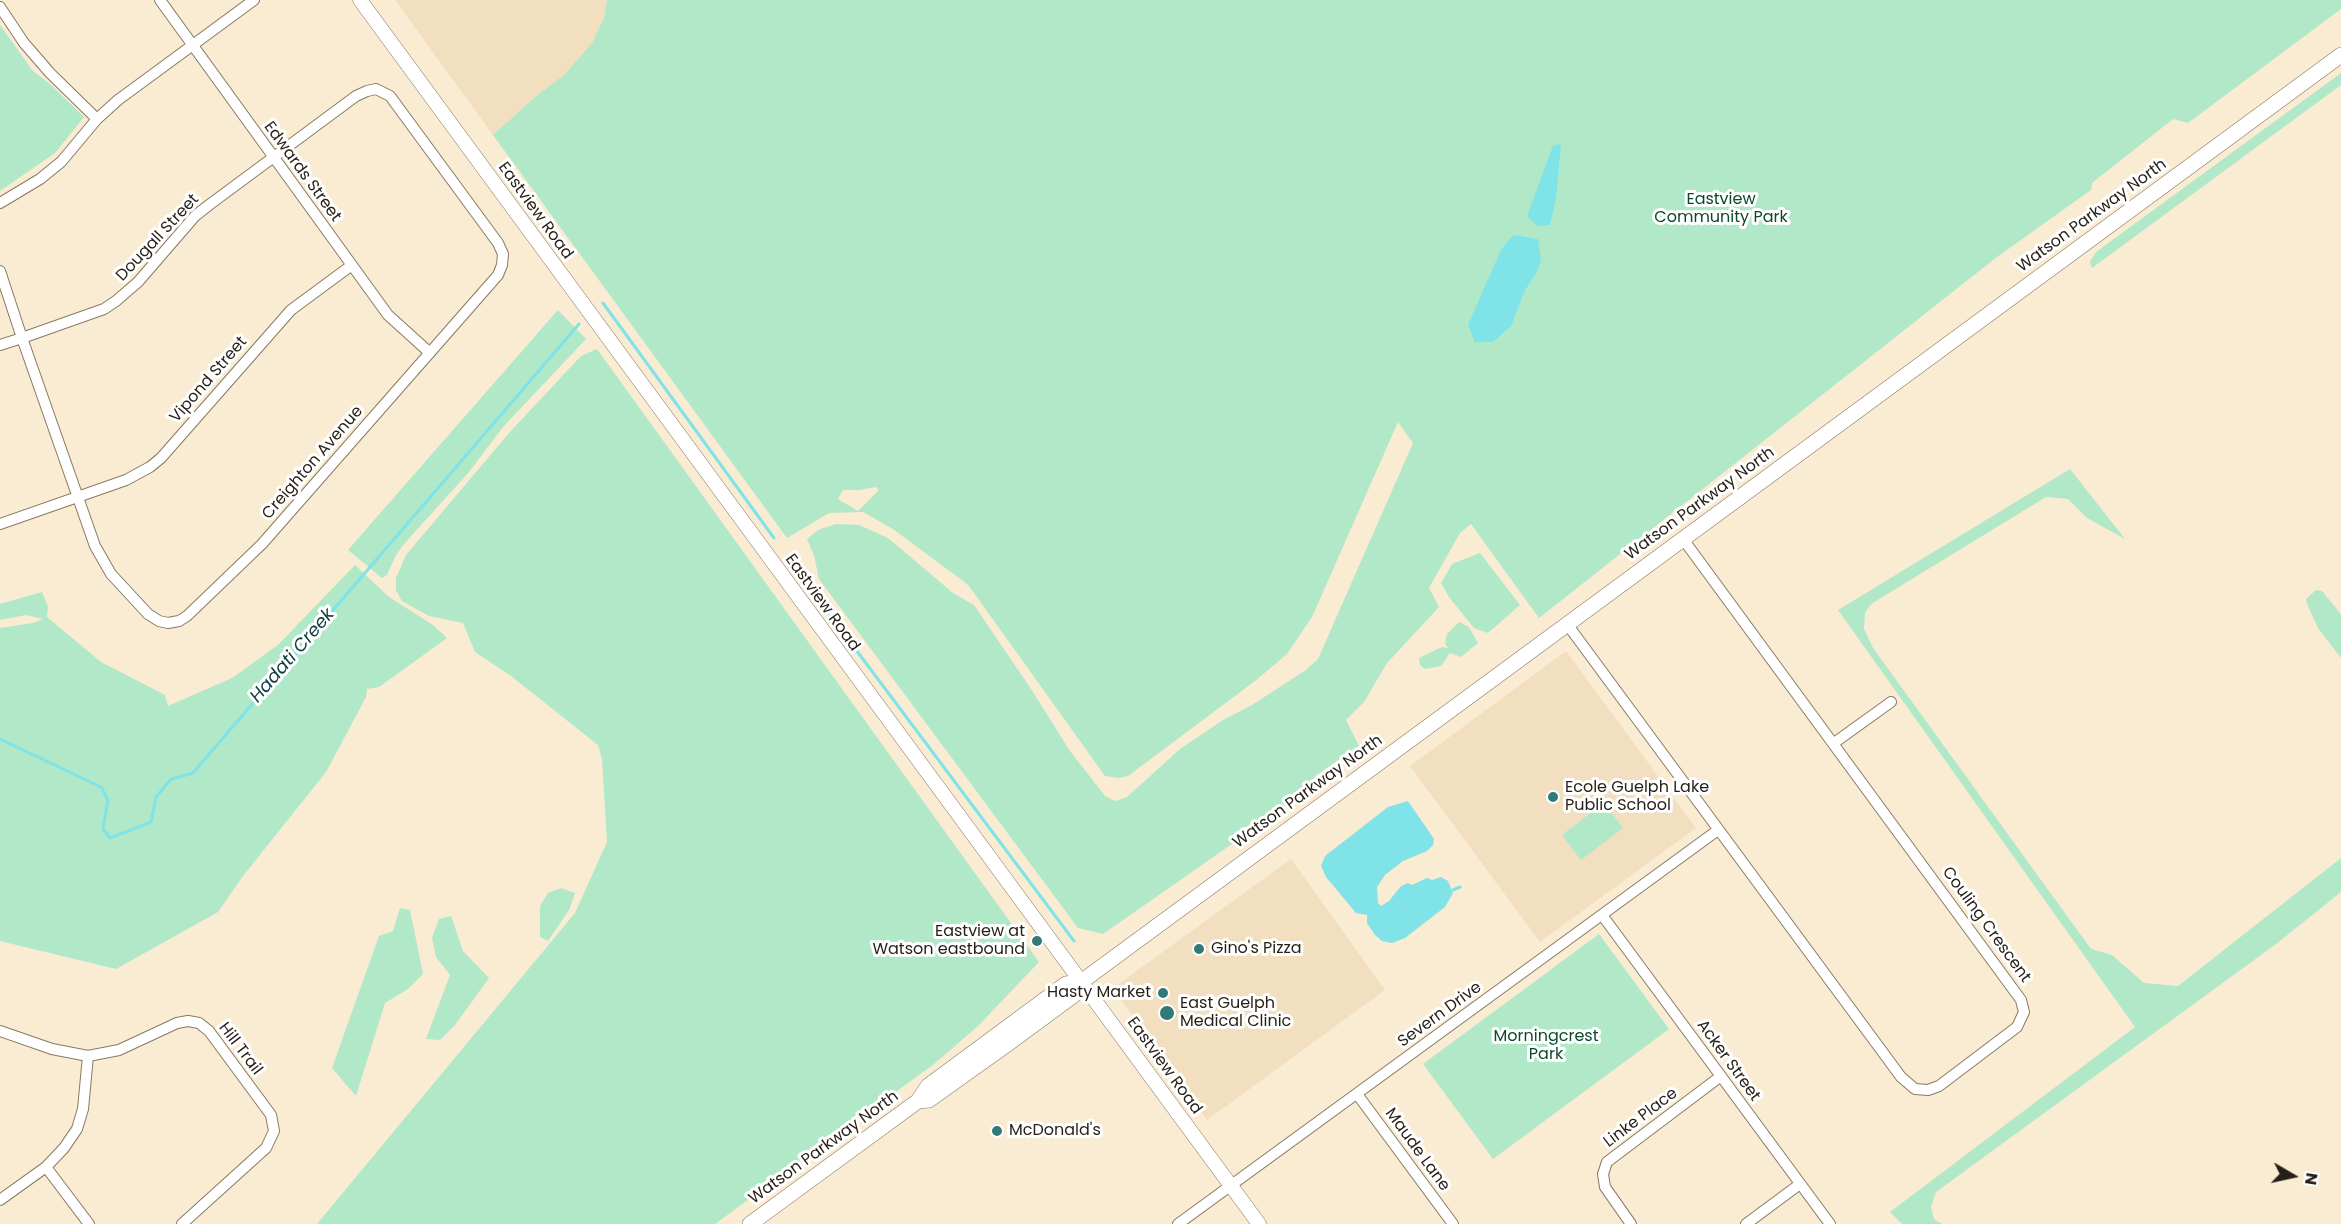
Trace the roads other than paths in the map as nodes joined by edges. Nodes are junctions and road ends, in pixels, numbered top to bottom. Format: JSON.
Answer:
{"nodes":[{"id":1,"x":160,"y":0,"type":"edge"},
{"id":2,"x":254,"y":0,"type":"edge"},
{"id":3,"x":360,"y":0,"type":"edge"},
{"id":4,"x":0,"y":7,"type":"edge"},
{"id":5,"x":193,"y":45,"type":"junction"},
{"id":6,"x":2341,"y":55,"type":"edge"},
{"id":7,"x":97,"y":119,"type":"junction"},
{"id":8,"x":273,"y":158,"type":"junction"},
{"id":9,"x":0,"y":203,"type":"edge"},
{"id":10,"x":352,"y":265,"type":"junction"},
{"id":11,"x":0,"y":271,"type":"edge"},
{"id":12,"x":22,"y":338,"type":"junction"},
{"id":13,"x":0,"y":345,"type":"edge"},
{"id":14,"x":430,"y":353,"type":"junction"},
{"id":15,"x":77,"y":498,"type":"junction"},
{"id":16,"x":0,"y":524,"type":"edge"},
{"id":17,"x":1683,"y":538,"type":"junction"},
{"id":18,"x":1567,"y":624,"type":"junction"},
{"id":19,"x":1891,"y":702,"type":"dead end"},
{"id":20,"x":1834,"y":743,"type":"junction"},
{"id":21,"x":1718,"y":830,"type":"junction"},
{"id":22,"x":1602,"y":915,"type":"junction"},
{"id":23,"x":1081,"y":982,"type":"junction"},
{"id":24,"x":0,"y":1031,"type":"edge"},
{"id":25,"x":88,"y":1056,"type":"junction"},
{"id":26,"x":1721,"y":1076,"type":"junction"},
{"id":27,"x":1357,"y":1094,"type":"junction"},
{"id":28,"x":46,"y":1167,"type":"junction"},
{"id":29,"x":1800,"y":1184,"type":"junction"},
{"id":30,"x":1231,"y":1186,"type":"junction"},
{"id":31,"x":0,"y":1200,"type":"edge"},
{"id":32,"x":89,"y":1224,"type":"edge"},
{"id":33,"x":182,"y":1224,"type":"edge"},
{"id":34,"x":750,"y":1224,"type":"edge"},
{"id":35,"x":1178,"y":1224,"type":"edge"},
{"id":36,"x":1259,"y":1224,"type":"edge"},
{"id":37,"x":1453,"y":1224,"type":"edge"},
{"id":38,"x":1631,"y":1224,"type":"edge"},
{"id":39,"x":1746,"y":1224,"type":"edge"},
{"id":40,"x":1830,"y":1224,"type":"edge"}],
"edges":[{"from":1,"to":5,"type":"street","name":"Edwards Street"},
{"from":2,"to":5,"type":"street"},
{"from":3,"to":23,"type":"street","name":"Eastview Road"},
{"from":4,"to":7,"type":"street"},
{"from":5,"to":7,"type":"street"},
{"from":5,"to":8,"type":"street","name":"Edwards Street"},
{"from":6,"to":17,"type":"main road","name":"Watson Parkway North"},
{"from":7,"to":9,"type":"street"},
{"from":8,"to":10,"type":"street","name":"Edwards Street"},
{"from":8,"to":12,"type":"street","name":"Dougall Street"},
{"from":8,"to":14,"type":"street","name":"Creighton Avenue"},
{"from":10,"to":14,"type":"street","name":"Edwards Street"},
{"from":10,"to":15,"type":"street","name":"Vipond Street"},
{"from":11,"to":12,"type":"street","name":"Creighton Avenue"},
{"from":12,"to":13,"type":"street","name":"Dougall Street"},
{"from":12,"to":15,"type":"street","name":"Creighton Avenue"},
{"from":14,"to":15,"type":"street","name":"Creighton Avenue"},
{"from":15,"to":16,"type":"street","name":"Vipond Street"},
{"from":17,"to":18,"type":"main road","name":"Watson Parkway North"},
{"from":17,"to":20,"type":"street","name":"Couling Crescent"},
{"from":18,"to":21,"type":"street","name":"Couling Crescent"},
{"from":18,"to":23,"type":"main road","name":"Watson Parkway North"},
{"from":19,"to":20,"type":"street"},
{"from":20,"to":21,"type":"street","name":"Couling Crescent"},
{"from":21,"to":22,"type":"street","name":"Severn Drive"},
{"from":22,"to":26,"type":"street","name":"Acker Street"},
{"from":22,"to":27,"type":"street","name":"Severn Drive"},
{"from":23,"to":30,"type":"street","name":"Eastview Road"},
{"from":23,"to":34,"type":"main road","name":"Watson Parkway North"},
{"from":24,"to":25,"type":"street","name":"Hill Trail"},
{"from":25,"to":28,"type":"street"},
{"from":25,"to":33,"type":"street","name":"Hill Trail"},
{"from":26,"to":29,"type":"street","name":"Acker Street"},
{"from":26,"to":38,"type":"street","name":"Linke Place"},
{"from":27,"to":30,"type":"street","name":"Severn Drive"},
{"from":27,"to":37,"type":"street","name":"Maude Lane"},
{"from":28,"to":31,"type":"street"},
{"from":28,"to":32,"type":"street"},
{"from":29,"to":39,"type":"street"},
{"from":29,"to":40,"type":"street","name":"Acker Street"},
{"from":30,"to":35,"type":"street","name":"Severn Drive"},
{"from":30,"to":36,"type":"street","name":"Eastview Road"}]}
